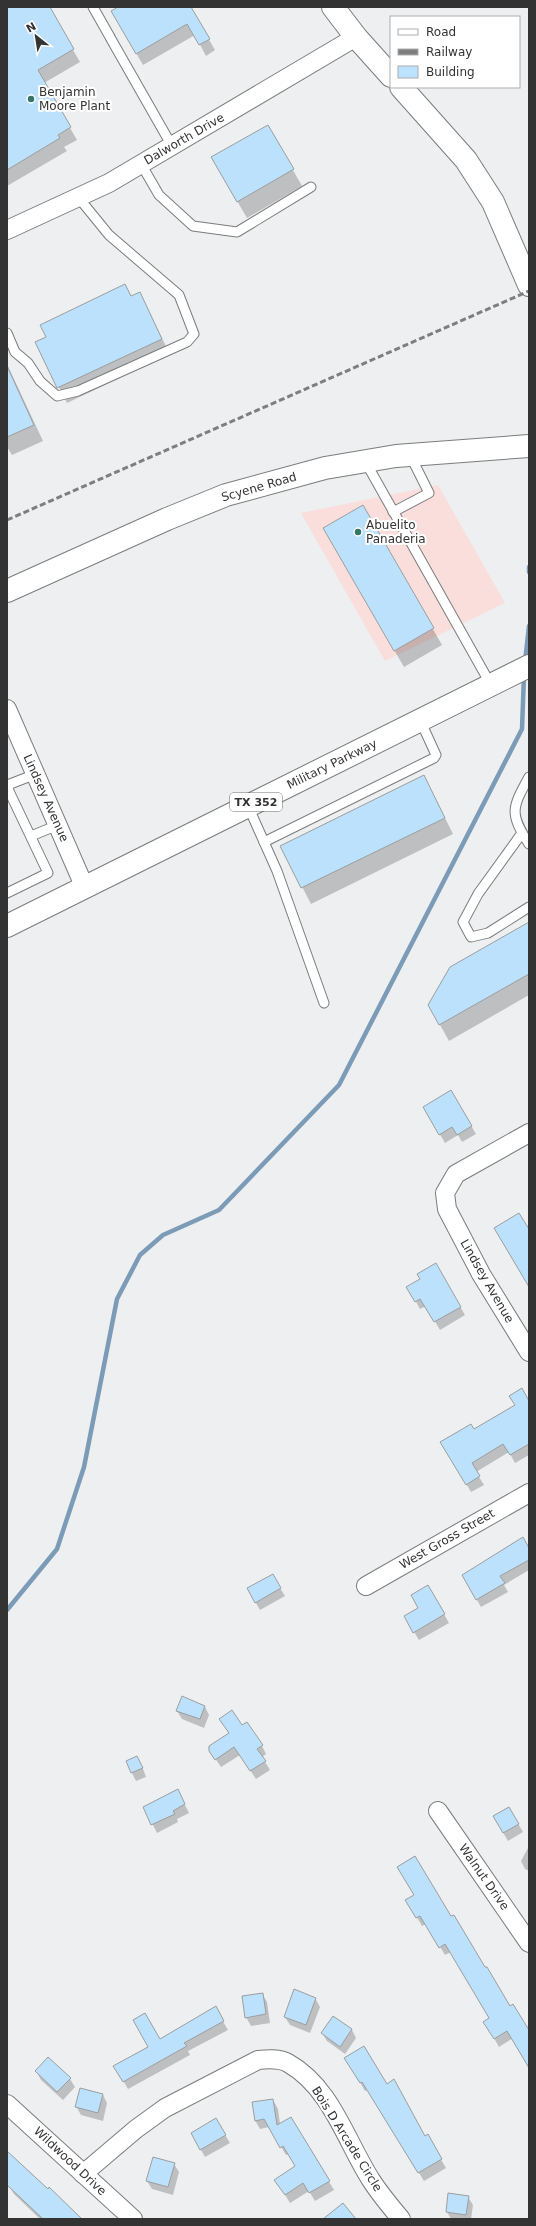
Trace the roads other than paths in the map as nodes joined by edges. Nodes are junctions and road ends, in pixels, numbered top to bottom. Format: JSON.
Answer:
{"nodes":[{"id":1,"x":93,"y":7,"type":"edge"},
{"id":2,"x":333,"y":7,"type":"edge"},
{"id":3,"x":356,"y":38,"type":"junction"},
{"id":4,"x":390,"y":75,"type":"edge"},
{"id":5,"x":402,"y":88,"type":"edge"},
{"id":6,"x":172,"y":146,"type":"junction"},
{"id":7,"x":141,"y":164,"type":"junction"},
{"id":8,"x":311,"y":187,"type":"dead end"},
{"id":9,"x":78,"y":197,"type":"junction"},
{"id":10,"x":7,"y":230,"type":"edge"},
{"id":11,"x":529,"y":285,"type":"edge"},
{"id":12,"x":7,"y":333,"type":"edge"},
{"id":13,"x":529,"y":446,"type":"edge"},
{"id":14,"x":410,"y":455,"type":"junction"},
{"id":15,"x":365,"y":462,"type":"junction"},
{"id":16,"x":393,"y":512,"type":"junction"},
{"id":17,"x":7,"y":591,"type":"edge"},
{"id":18,"x":529,"y":666,"type":"edge"},
{"id":19,"x":498,"y":682,"type":"junction"},
{"id":20,"x":7,"y":709,"type":"edge"},
{"id":21,"x":420,"y":720,"type":"junction"},
{"id":22,"x":36,"y":774,"type":"junction"},
{"id":23,"x":529,"y":777,"type":"edge"},
{"id":24,"x":248,"y":806,"type":"junction"},
{"id":25,"x":58,"y":825,"type":"junction"},
{"id":26,"x":522,"y":833,"type":"junction"},
{"id":27,"x":32,"y":836,"type":"junction"},
{"id":28,"x":264,"y":842,"type":"junction"},
{"id":29,"x":529,"y":844,"type":"edge"},
{"id":30,"x":85,"y":888,"type":"junction"},
{"id":31,"x":7,"y":894,"type":"edge"},
{"id":32,"x":529,"y":907,"type":"edge"},
{"id":33,"x":7,"y":926,"type":"edge"},
{"id":34,"x":324,"y":1003,"type":"dead end"},
{"id":35,"x":529,"y":1133,"type":"edge"},
{"id":36,"x":529,"y":1352,"type":"edge"},
{"id":37,"x":529,"y":1493,"type":"edge"},
{"id":38,"x":366,"y":1586,"type":"dead end"},
{"id":39,"x":438,"y":1811,"type":"dead end"},
{"id":40,"x":526,"y":1932,"type":"edge"},
{"id":41,"x":7,"y":2104,"type":"edge"},
{"id":42,"x":84,"y":2174,"type":"junction"},
{"id":43,"x":133,"y":2219,"type":"edge"},
{"id":44,"x":401,"y":2219,"type":"edge"}],
"edges":[{"from":1,"to":6,"type":"lane"},
{"from":2,"to":3,"type":"main road"},
{"from":3,"to":4,"type":"main road"},
{"from":3,"to":6,"type":"street","name":"Dalworth Drive"},
{"from":5,"to":11,"type":"main road"},
{"from":6,"to":7,"type":"street","name":"Dalworth Drive"},
{"from":7,"to":8,"type":"lane"},
{"from":7,"to":9,"type":"street","name":"Dalworth Drive"},
{"from":9,"to":10,"type":"street","name":"Dalworth Drive"},
{"from":9,"to":12,"type":"lane"},
{"from":13,"to":14,"type":"main road","name":"Scyene Road"},
{"from":14,"to":15,"type":"main road","name":"Scyene Road"},
{"from":14,"to":16,"type":"lane"},
{"from":15,"to":16,"type":"lane"},
{"from":15,"to":17,"type":"main road","name":"Scyene Road"},
{"from":16,"to":19,"type":"lane"},
{"from":18,"to":19,"type":"main road","name":"Military Parkway","number":"TX 352"},
{"from":19,"to":21,"type":"main road","name":"Military Parkway","number":"TX 352"},
{"from":20,"to":22,"type":"street","name":"Lindsey Avenue"},
{"from":21,"to":24,"type":"main road","name":"Military Parkway","number":"TX 352"},
{"from":21,"to":28,"type":"lane"},
{"from":22,"to":25,"type":"street","name":"Lindsey Avenue"},
{"from":22,"to":27,"type":"lane"},
{"from":23,"to":26,"type":"lane"},
{"from":24,"to":28,"type":"lane"},
{"from":24,"to":30,"type":"main road","name":"Military Parkway","number":"TX 352"},
{"from":25,"to":27,"type":"lane"},
{"from":25,"to":30,"type":"street","name":"Lindsey Avenue"},
{"from":26,"to":29,"type":"lane"},
{"from":26,"to":32,"type":"lane"},
{"from":27,"to":31,"type":"lane"},
{"from":28,"to":34,"type":"lane"},
{"from":30,"to":33,"type":"main road","name":"Military Parkway","number":"TX 352"},
{"from":35,"to":36,"type":"street","name":"Lindsey Avenue"},
{"from":37,"to":38,"type":"street","name":"West Gross Street"},
{"from":39,"to":40,"type":"street","name":"Walnut Drive"},
{"from":41,"to":42,"type":"street","name":"Wildwood Drive"},
{"from":42,"to":43,"type":"street","name":"Wildwood Drive"},
{"from":42,"to":44,"type":"street","name":"Bois D Arcade Circle"}]}
